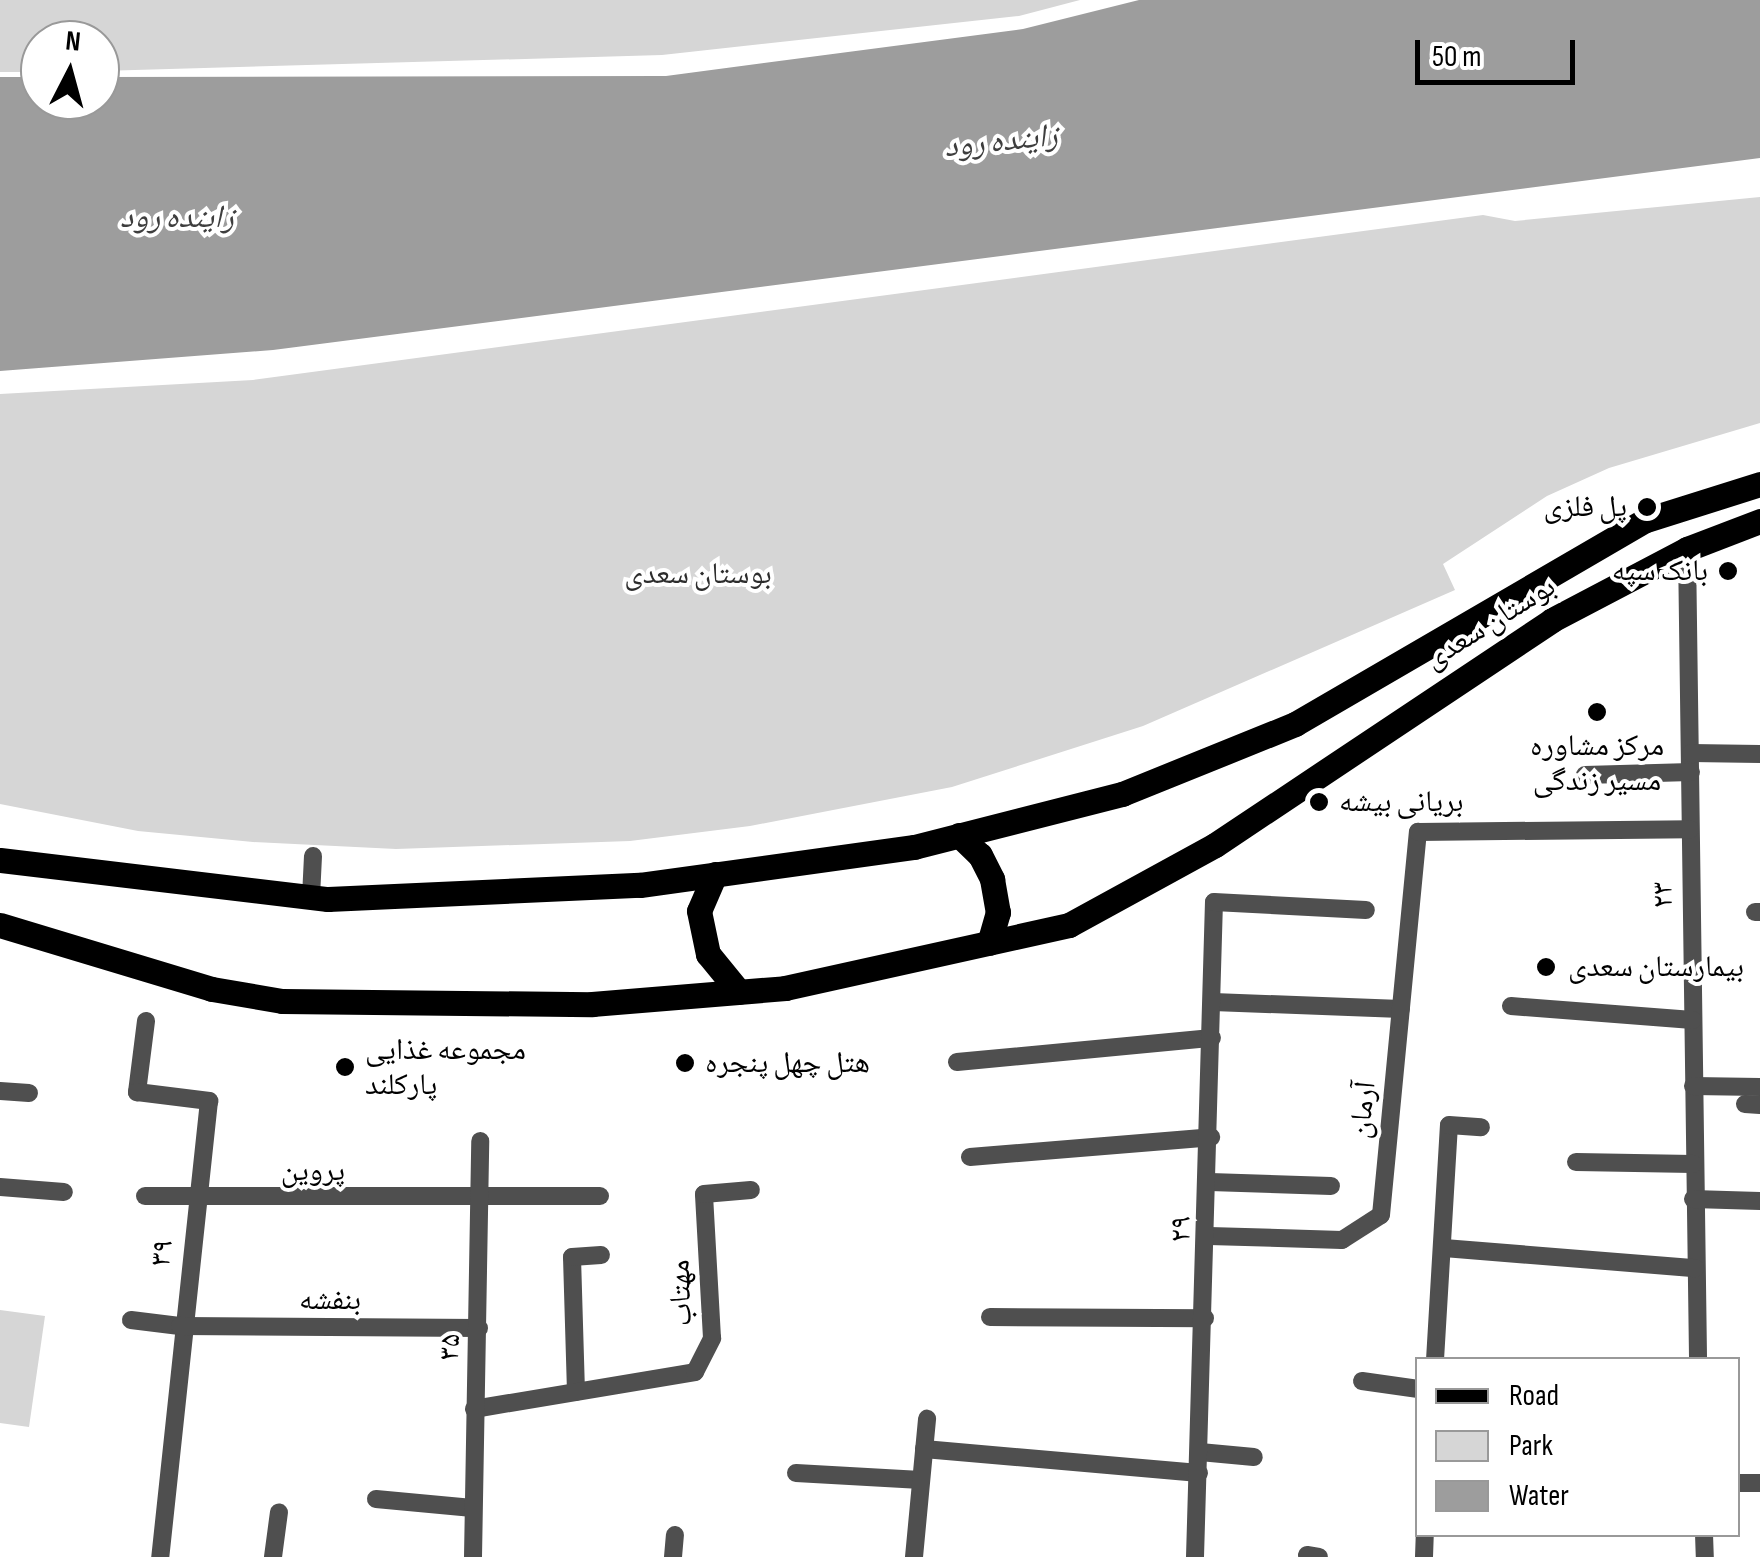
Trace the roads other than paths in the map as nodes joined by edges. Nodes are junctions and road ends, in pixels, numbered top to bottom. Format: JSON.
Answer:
{"nodes":[{"id":1,"x":1760,"y":484,"type":"edge"},
{"id":2,"x":1760,"y":521,"type":"edge"},
{"id":3,"x":1687,"y":549,"type":"junction"},
{"id":4,"x":1760,"y":754,"type":"edge"},
{"id":5,"x":1691,"y":763,"type":"junction"},
{"id":6,"x":1584,"y":774,"type":"dead end"},
{"id":7,"x":1690,"y":829,"type":"junction"},
{"id":8,"x":959,"y":836,"type":"junction"},
{"id":9,"x":316,"y":849,"type":"dead end"},
{"id":10,"x":0,"y":860,"type":"edge"},
{"id":11,"x":715,"y":874,"type":"junction"},
{"id":12,"x":311,"y":896,"type":"junction"},
{"id":13,"x":1366,"y":910,"type":"dead end"},
{"id":14,"x":0,"y":924,"type":"edge"},
{"id":15,"x":989,"y":942,"type":"junction"},
{"id":16,"x":739,"y":992,"type":"junction"},
{"id":17,"x":1213,"y":1002,"type":"junction"},
{"id":18,"x":1511,"y":1006,"type":"dead end"},
{"id":19,"x":1401,"y":1010,"type":"junction"},
{"id":20,"x":146,"y":1020,"type":"dead end"},
{"id":21,"x":1692,"y":1020,"type":"junction"},
{"id":22,"x":1212,"y":1038,"type":"junction"},
{"id":23,"x":956,"y":1062,"type":"dead end"},
{"id":24,"x":1692,"y":1086,"type":"junction"},
{"id":25,"x":1760,"y":1087,"type":"edge"},
{"id":26,"x":0,"y":1091,"type":"edge"},
{"id":27,"x":29,"y":1092,"type":"dead end"},
{"id":28,"x":1481,"y":1128,"type":"dead end"},
{"id":29,"x":1210,"y":1137,"type":"junction"},
{"id":30,"x":480,"y":1141,"type":"dead end"},
{"id":31,"x":970,"y":1157,"type":"dead end"},
{"id":32,"x":1576,"y":1162,"type":"dead end"},
{"id":33,"x":1693,"y":1164,"type":"junction"},
{"id":34,"x":1210,"y":1182,"type":"junction"},
{"id":35,"x":1331,"y":1186,"type":"dead end"},
{"id":36,"x":0,"y":1187,"type":"edge"},
{"id":37,"x":751,"y":1190,"type":"dead end"},
{"id":38,"x":64,"y":1192,"type":"dead end"},
{"id":39,"x":145,"y":1196,"type":"dead end"},
{"id":40,"x":600,"y":1196,"type":"dead end"},
{"id":41,"x":481,"y":1198,"type":"junction"},
{"id":42,"x":1693,"y":1198,"type":"junction"},
{"id":43,"x":196,"y":1199,"type":"junction"},
{"id":44,"x":1760,"y":1201,"type":"edge"},
{"id":45,"x":1209,"y":1236,"type":"junction"},
{"id":46,"x":1444,"y":1248,"type":"junction"},
{"id":47,"x":601,"y":1255,"type":"dead end"},
{"id":48,"x":1696,"y":1268,"type":"junction"},
{"id":49,"x":990,"y":1317,"type":"dead end"},
{"id":50,"x":1206,"y":1318,"type":"junction"},
{"id":51,"x":131,"y":1320,"type":"dead end"},
{"id":52,"x":180,"y":1326,"type":"junction"},
{"id":53,"x":479,"y":1328,"type":"junction"},
{"id":54,"x":1435,"y":1357,"type":"edge"},
{"id":55,"x":1698,"y":1357,"type":"edge"},
{"id":56,"x":1362,"y":1381,"type":"dead end"},
{"id":57,"x":1415,"y":1389,"type":"edge"},
{"id":58,"x":576,"y":1392,"type":"junction"},
{"id":59,"x":474,"y":1408,"type":"junction"},
{"id":60,"x":926,"y":1419,"type":"dead end"},
{"id":61,"x":924,"y":1449,"type":"junction"},
{"id":62,"x":1200,"y":1452,"type":"junction"},
{"id":63,"x":1254,"y":1456,"type":"dead end"},
{"id":64,"x":1199,"y":1472,"type":"junction"},
{"id":65,"x":796,"y":1473,"type":"dead end"},
{"id":66,"x":921,"y":1480,"type":"junction"},
{"id":67,"x":376,"y":1499,"type":"dead end"},
{"id":68,"x":472,"y":1508,"type":"junction"},
{"id":69,"x":279,"y":1512,"type":"dead end"},
{"id":70,"x":675,"y":1534,"type":"dead end"},
{"id":71,"x":160,"y":1557,"type":"edge"},
{"id":72,"x":273,"y":1557,"type":"edge"},
{"id":73,"x":473,"y":1557,"type":"edge"},
{"id":74,"x":673,"y":1557,"type":"edge"},
{"id":75,"x":914,"y":1557,"type":"edge"},
{"id":76,"x":1195,"y":1557,"type":"edge"}],
"edges":[{"from":1,"to":8,"type":"main road","name":"بوستان سعدی"},
{"from":2,"to":3,"type":"main road","name":"بوستان سعدی"},
{"from":3,"to":5,"type":"street","name":"۲۳"},
{"from":3,"to":15,"type":"main road","name":"بوستان سعدی"},
{"from":4,"to":5,"type":"street"},
{"from":5,"to":6,"type":"street"},
{"from":5,"to":7,"type":"street","name":"۲۳"},
{"from":7,"to":19,"type":"street","name":"آرمان"},
{"from":7,"to":21,"type":"street","name":"۲۳"},
{"from":8,"to":11,"type":"main road","name":"بوستان سعدی"},
{"from":8,"to":15,"type":"main road"},
{"from":9,"to":12,"type":"street"},
{"from":10,"to":12,"type":"main road","name":"بوستان سعدی"},
{"from":11,"to":12,"type":"main road","name":"بوستان سعدی"},
{"from":11,"to":16,"type":"main road"},
{"from":13,"to":17,"type":"street","name":"۲۹"},
{"from":14,"to":16,"type":"main road","name":"بوستان سعدی"},
{"from":15,"to":16,"type":"main road","name":"بوستان سعدی"},
{"from":17,"to":19,"type":"street"},
{"from":17,"to":22,"type":"street","name":"۲۹"},
{"from":18,"to":21,"type":"street"},
{"from":19,"to":45,"type":"street","name":"آرمان"},
{"from":20,"to":43,"type":"street","name":"۳۹"},
{"from":21,"to":24,"type":"street","name":"۲۳"},
{"from":22,"to":23,"type":"street"},
{"from":22,"to":29,"type":"street","name":"۲۹"},
{"from":24,"to":25,"type":"street"},
{"from":24,"to":33,"type":"street","name":"۲۳"},
{"from":26,"to":27,"type":"street"},
{"from":28,"to":46,"type":"street"},
{"from":29,"to":31,"type":"street"},
{"from":29,"to":34,"type":"street","name":"۲۹"},
{"from":30,"to":41,"type":"street","name":"۳۵"},
{"from":32,"to":33,"type":"street"},
{"from":33,"to":42,"type":"street","name":"۲۳"},
{"from":34,"to":35,"type":"street"},
{"from":34,"to":45,"type":"street","name":"۲۹"},
{"from":36,"to":38,"type":"street"},
{"from":37,"to":58,"type":"street","name":"مهتاب"},
{"from":39,"to":43,"type":"street","name":"پروین"},
{"from":40,"to":41,"type":"street","name":"پروین"},
{"from":41,"to":43,"type":"street","name":"پروین"},
{"from":41,"to":53,"type":"street","name":"۳۵"},
{"from":42,"to":44,"type":"street"},
{"from":42,"to":48,"type":"street","name":"۲۳"},
{"from":43,"to":52,"type":"street","name":"۳۹"},
{"from":45,"to":50,"type":"street","name":"۲۹"},
{"from":46,"to":48,"type":"street"},
{"from":46,"to":54,"type":"street"},
{"from":47,"to":58,"type":"street"},
{"from":48,"to":55,"type":"street","name":"۲۳"},
{"from":49,"to":50,"type":"street"},
{"from":50,"to":62,"type":"street","name":"۲۹"},
{"from":51,"to":52,"type":"street","name":"بنفشه"},
{"from":52,"to":53,"type":"street","name":"بنفشه"},
{"from":52,"to":71,"type":"street","name":"۳۹"},
{"from":53,"to":59,"type":"street","name":"۳۵"},
{"from":56,"to":57,"type":"street"},
{"from":58,"to":59,"type":"street","name":"مهتاب"},
{"from":59,"to":68,"type":"street","name":"۳۵"},
{"from":60,"to":61,"type":"street"},
{"from":61,"to":64,"type":"street"},
{"from":61,"to":66,"type":"street"},
{"from":62,"to":63,"type":"street"},
{"from":62,"to":64,"type":"street","name":"۲۹"},
{"from":64,"to":76,"type":"street","name":"۲۹"},
{"from":65,"to":66,"type":"street"},
{"from":66,"to":75,"type":"street"},
{"from":67,"to":68,"type":"street"},
{"from":68,"to":73,"type":"street","name":"۳۵"},
{"from":69,"to":72,"type":"street"},
{"from":70,"to":74,"type":"street"}]}
